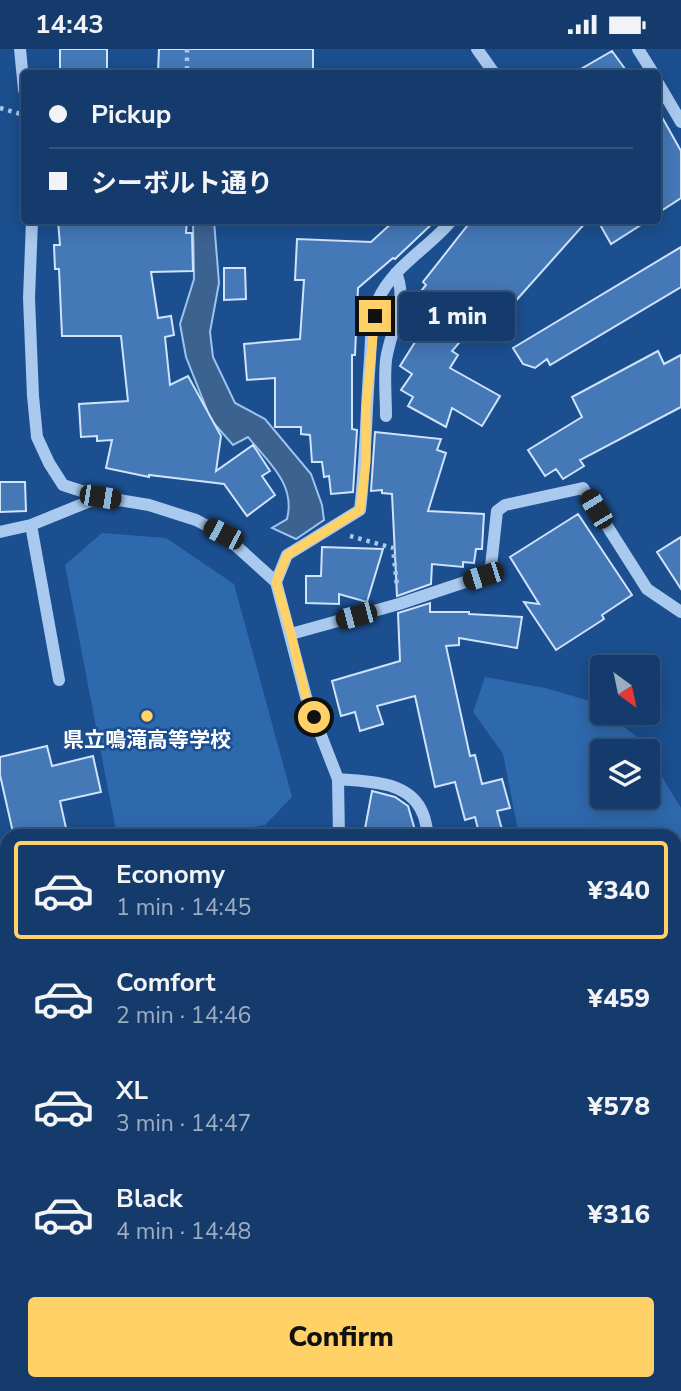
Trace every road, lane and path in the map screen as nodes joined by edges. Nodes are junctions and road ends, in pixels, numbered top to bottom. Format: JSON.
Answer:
{"nodes":[{"id":1,"x":20,"y":49,"type":"edge"},
{"id":2,"x":187,"y":49,"type":"edge"},
{"id":3,"x":477,"y":49,"type":"edge"},
{"id":4,"x":638,"y":49,"type":"edge"},
{"id":5,"x":22,"y":70,"type":"edge"},
{"id":6,"x":187,"y":70,"type":"edge"},
{"id":7,"x":492,"y":70,"type":"edge"},
{"id":8,"x":651,"y":70,"type":"edge"},
{"id":9,"x":661,"y":88,"type":"edge"},
{"id":10,"x":0,"y":108,"type":"edge"},
{"id":11,"x":21,"y":114,"type":"edge"},
{"id":12,"x":681,"y":122,"type":"edge"},
{"id":13,"x":32,"y":224,"type":"edge"},
{"id":14,"x":449,"y":224,"type":"edge"},
{"id":15,"x":396,"y":273,"type":"junction"},
{"id":16,"x":386,"y":416,"type":"dead end"},
{"id":17,"x":100,"y":497,"type":"junction"},
{"id":18,"x":31,"y":526,"type":"junction"},
{"id":19,"x":0,"y":532,"type":"edge"},
{"id":20,"x":349,"y":536,"type":"dead end"},
{"id":21,"x":276,"y":582,"type":"junction"},
{"id":22,"x":399,"y":604,"type":"junction"},
{"id":23,"x":681,"y":612,"type":"edge"},
{"id":24,"x":291,"y":634,"type":"junction"},
{"id":25,"x":59,"y":680,"type":"dead end"},
{"id":26,"x":338,"y":779,"type":"junction"},
{"id":27,"x":338,"y":829,"type":"edge"},
{"id":28,"x":426,"y":829,"type":"edge"}],
"edges":[{"from":1,"to":5,"type":"street"},
{"from":2,"to":6,"type":"path"},
{"from":3,"to":7,"type":"street"},
{"from":4,"to":8,"type":"street"},
{"from":9,"to":12,"type":"street"},
{"from":10,"to":11,"type":"path"},
{"from":13,"to":17,"type":"street"},
{"from":14,"to":15,"type":"street"},
{"from":15,"to":16,"type":"street"},
{"from":15,"to":21,"type":"street"},
{"from":17,"to":18,"type":"street"},
{"from":17,"to":21,"type":"street"},
{"from":18,"to":19,"type":"street"},
{"from":18,"to":25,"type":"street"},
{"from":20,"to":22,"type":"path"},
{"from":21,"to":24,"type":"street"},
{"from":22,"to":23,"type":"street"},
{"from":22,"to":24,"type":"street"},
{"from":24,"to":26,"type":"street"},
{"from":26,"to":27,"type":"street"},
{"from":26,"to":28,"type":"street"}]}
